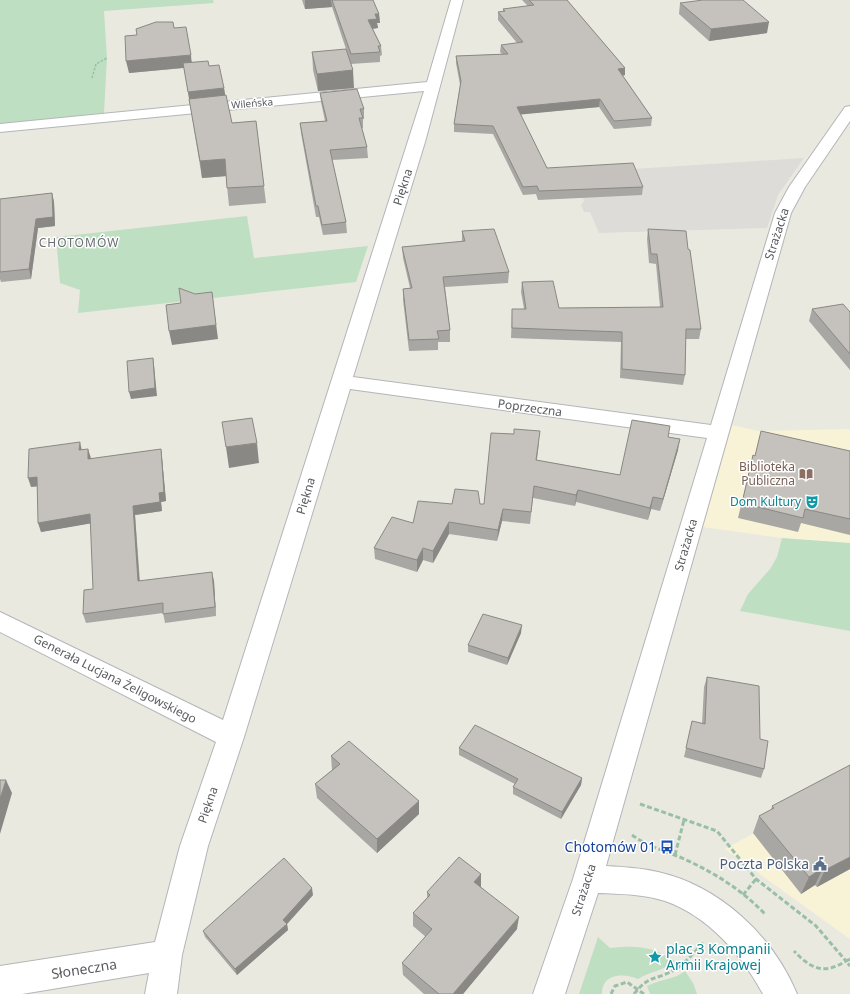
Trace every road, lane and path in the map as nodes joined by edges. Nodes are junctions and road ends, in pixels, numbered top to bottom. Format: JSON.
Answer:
{"nodes":[{"id":1,"x":457,"y":0,"type":"edge"},
{"id":2,"x":107,"y":58,"type":"dead end"},
{"id":3,"x":92,"y":78,"type":"dead end"},
{"id":4,"x":432,"y":86,"type":"junction"},
{"id":5,"x":850,"y":110,"type":"edge"},
{"id":6,"x":0,"y":128,"type":"edge"},
{"id":7,"x":341,"y":382,"type":"junction"},
{"id":8,"x":718,"y":433,"type":"junction"},
{"id":9,"x":2,"y":625,"type":"edge"},
{"id":10,"x":231,"y":737,"type":"junction"},
{"id":11,"x":637,"y":803,"type":"dead end"},
{"id":12,"x":684,"y":820,"type":"junction"},
{"id":13,"x":675,"y":856,"type":"dead end"},
{"id":14,"x":588,"y":879,"type":"junction"},
{"id":15,"x":756,"y":879,"type":"junction"},
{"id":16,"x":723,"y":920,"type":"junction"},
{"id":17,"x":167,"y":955,"type":"junction"},
{"id":18,"x":848,"y":960,"type":"edge"},
{"id":19,"x":850,"y":966,"type":"edge"},
{"id":20,"x":0,"y":982,"type":"edge"},
{"id":21,"x":638,"y":989,"type":"junction"},
{"id":22,"x":162,"y":994,"type":"edge"},
{"id":23,"x":549,"y":994,"type":"edge"},
{"id":24,"x":611,"y":994,"type":"edge"},
{"id":25,"x":634,"y":994,"type":"edge"},
{"id":26,"x":644,"y":994,"type":"edge"},
{"id":27,"x":781,"y":994,"type":"edge"}],
"edges":[{"from":1,"to":4,"type":"street","name":"Piękna"},
{"from":2,"to":3,"type":"path"},
{"from":4,"to":6,"type":"street","name":"Wileńska"},
{"from":4,"to":7,"type":"street","name":"Piękna"},
{"from":5,"to":8,"type":"street","name":"Strażacka"},
{"from":7,"to":8,"type":"street","name":"Poprzeczna"},
{"from":7,"to":10,"type":"street","name":"Piękna"},
{"from":8,"to":14,"type":"street","name":"Strażacka"},
{"from":9,"to":10,"type":"street","name":"Generała Lucjana Żeligowskiego"},
{"from":10,"to":17,"type":"street","name":"Piękna"},
{"from":11,"to":12,"type":"path"},
{"from":12,"to":13,"type":"path"},
{"from":12,"to":15,"type":"path"},
{"from":14,"to":16,"type":"street"},
{"from":14,"to":23,"type":"street","name":"Strażacka"},
{"from":15,"to":16,"type":"path"},
{"from":15,"to":18,"type":"path"},
{"from":16,"to":21,"type":"path"},
{"from":16,"to":27,"type":"street"},
{"from":17,"to":20,"type":"street","name":"Słoneczna"},
{"from":17,"to":22,"type":"street","name":"Piękna"},
{"from":18,"to":19,"type":"path"},
{"from":21,"to":24,"type":"path"},
{"from":21,"to":25,"type":"path"},
{"from":21,"to":26,"type":"path"}]}
